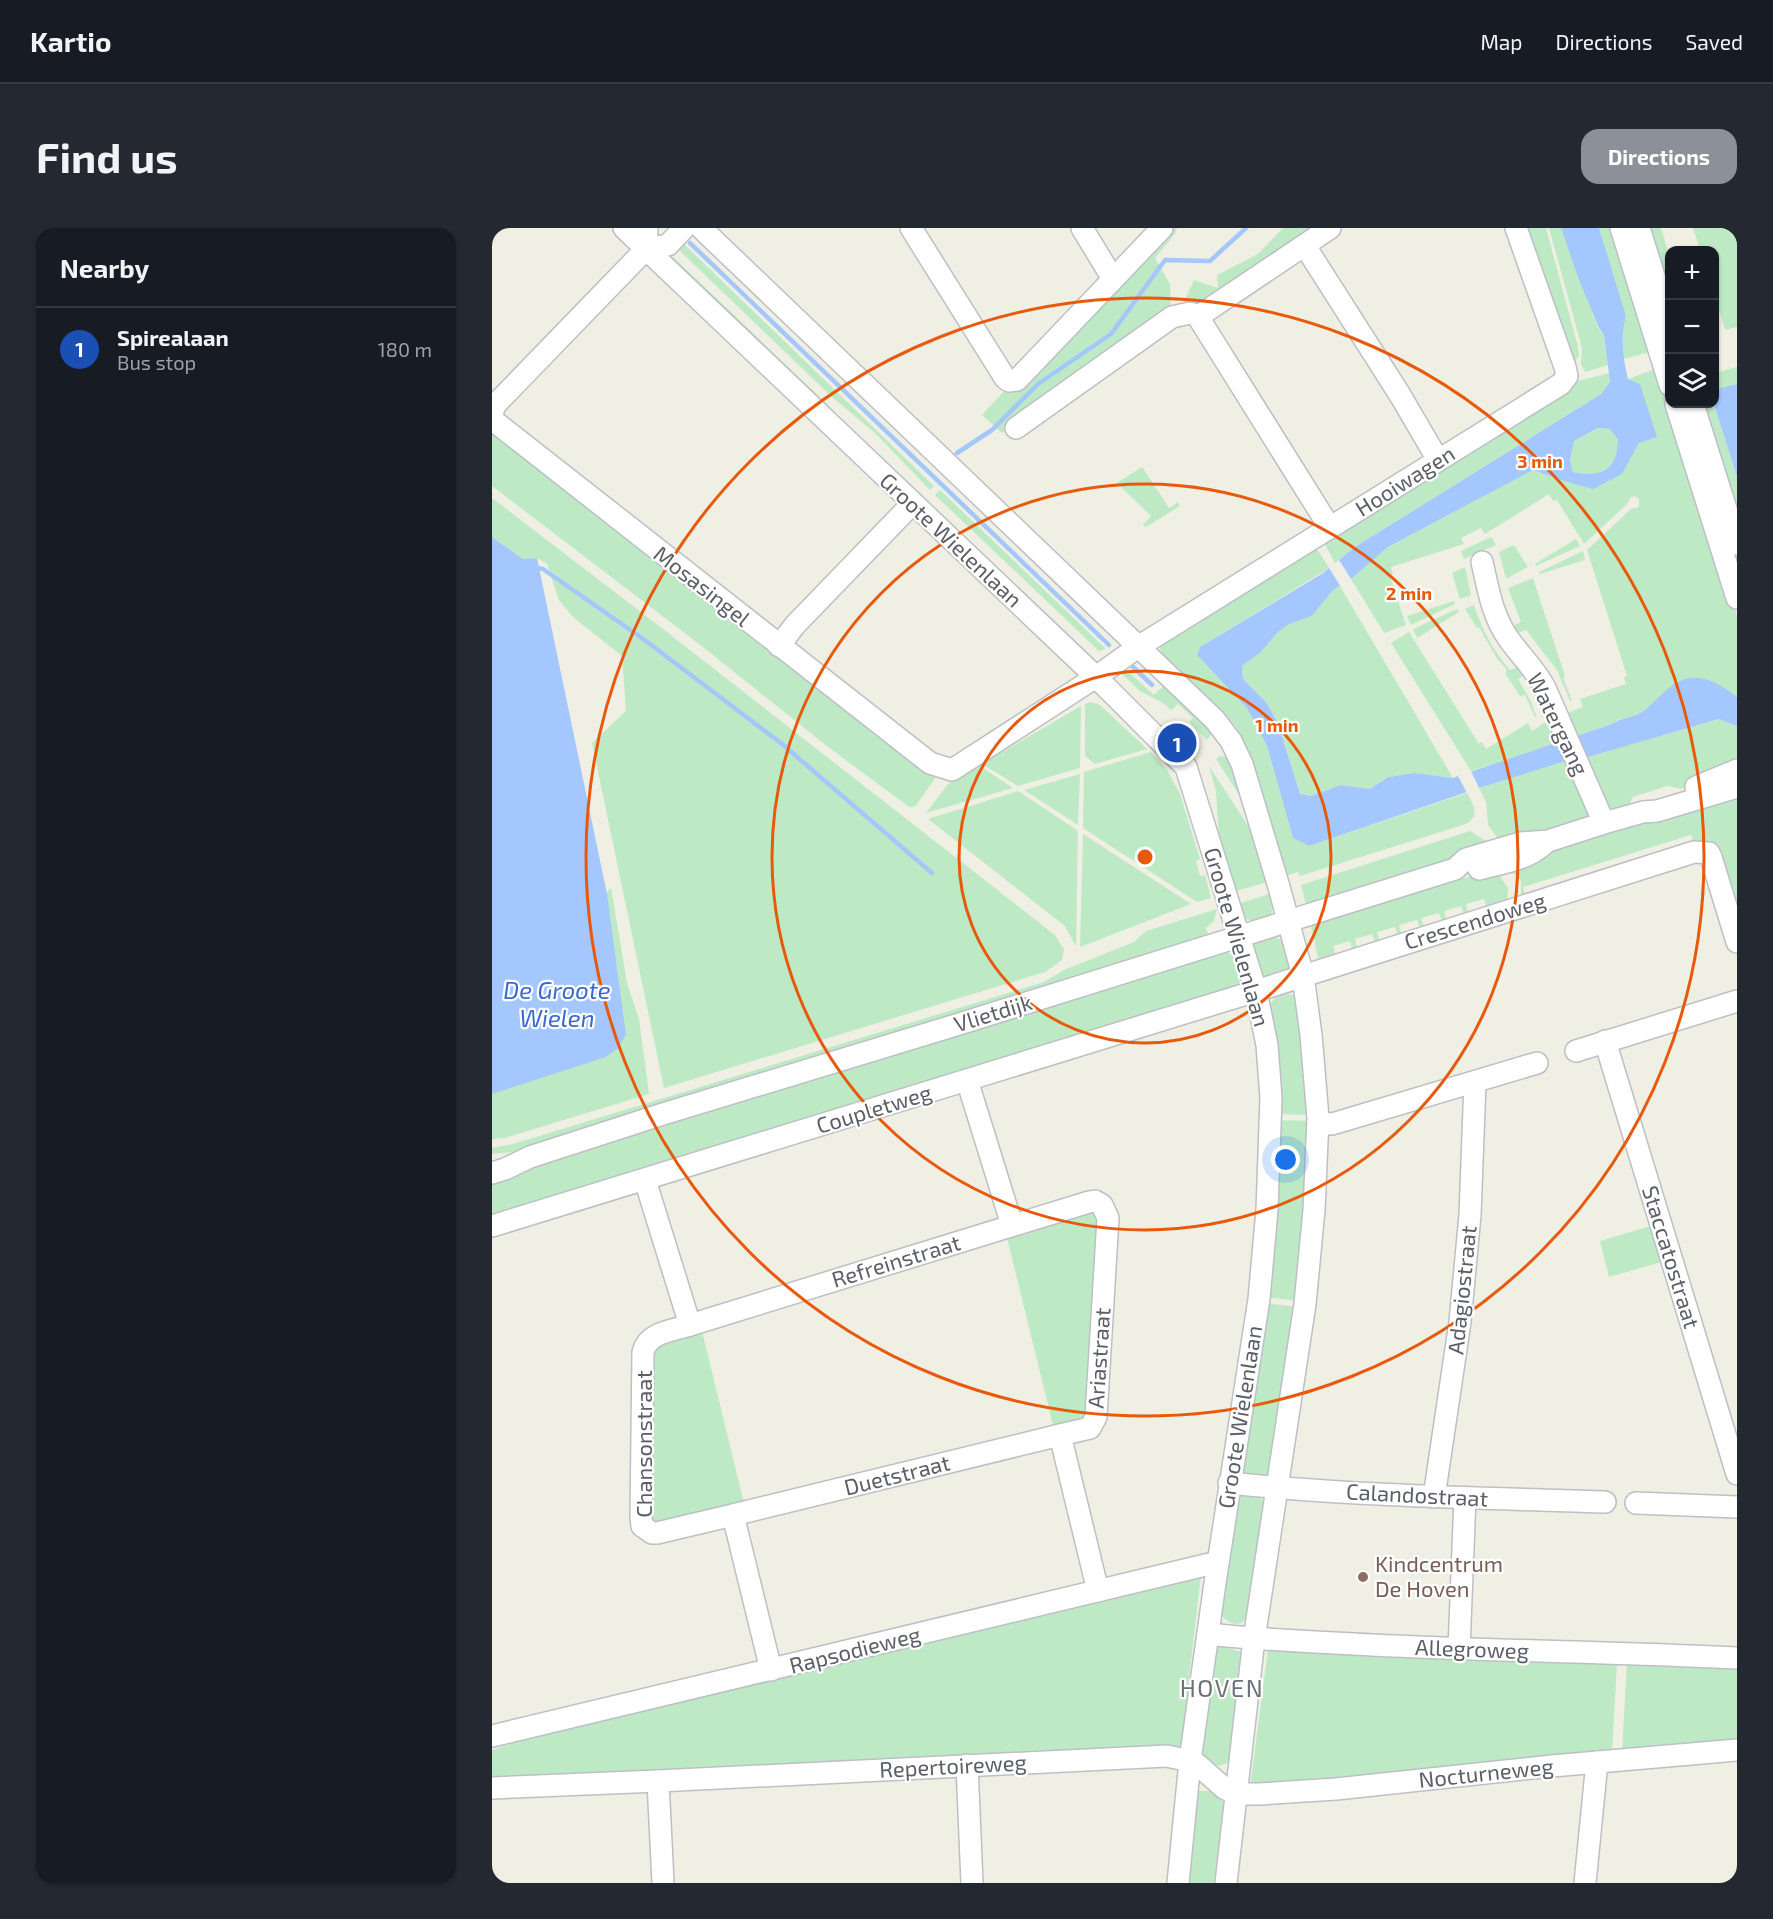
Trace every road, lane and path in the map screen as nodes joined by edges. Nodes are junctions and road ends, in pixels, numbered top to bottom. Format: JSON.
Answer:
{"nodes":[{"id":1,"x":624,"y":228,"type":"edge"},
{"id":2,"x":647,"y":228,"type":"edge"},
{"id":3,"x":684,"y":228,"type":"edge"},
{"id":4,"x":701,"y":228,"type":"edge"},
{"id":5,"x":911,"y":228,"type":"edge"},
{"id":6,"x":1082,"y":228,"type":"edge"},
{"id":7,"x":1162,"y":228,"type":"edge"},
{"id":8,"x":1330,"y":228,"type":"edge"},
{"id":9,"x":1516,"y":228,"type":"edge"},
{"id":10,"x":1621,"y":228,"type":"edge"},
{"id":11,"x":1639,"y":228,"type":"edge"},
{"id":12,"x":1305,"y":246,"type":"junction"},
{"id":13,"x":646,"y":249,"type":"junction"},
{"id":14,"x":1113,"y":279,"type":"junction"},
{"id":15,"x":1665,"y":311,"type":"edge"},
{"id":16,"x":1199,"y":316,"type":"junction"},
{"id":17,"x":1665,"y":369,"type":"edge"},
{"id":18,"x":1677,"y":408,"type":"edge"},
{"id":19,"x":1694,"y":408,"type":"edge"},
{"id":20,"x":1016,"y":428,"type":"dead end"},
{"id":21,"x":1438,"y":460,"type":"junction"},
{"id":22,"x":912,"y":504,"type":"junction"},
{"id":23,"x":1330,"y":528,"type":"junction"},
{"id":24,"x":1737,"y":544,"type":"edge"},
{"id":25,"x":1482,"y":562,"type":"dead end"},
{"id":26,"x":1737,"y":598,"type":"edge"},
{"id":27,"x":779,"y":646,"type":"junction"},
{"id":28,"x":1138,"y":646,"type":"junction"},
{"id":29,"x":1102,"y":672,"type":"junction"},
{"id":30,"x":1737,"y":770,"type":"edge"},
{"id":31,"x":1737,"y":787,"type":"edge"},
{"id":32,"x":1642,"y":812,"type":"junction"},
{"id":33,"x":1604,"y":823,"type":"junction"},
{"id":34,"x":1288,"y":921,"type":"junction"},
{"id":35,"x":1240,"y":937,"type":"junction"},
{"id":36,"x":1737,"y":942,"type":"edge"},
{"id":37,"x":1303,"y":976,"type":"junction"},
{"id":38,"x":1256,"y":991,"type":"junction"},
{"id":39,"x":1737,"y":1001,"type":"edge"},
{"id":40,"x":1605,"y":1041,"type":"junction"},
{"id":41,"x":1576,"y":1051,"type":"dead end"},
{"id":42,"x":1537,"y":1063,"type":"dead end"},
{"id":43,"x":967,"y":1080,"type":"junction"},
{"id":44,"x":1475,"y":1083,"type":"junction"},
{"id":45,"x":1318,"y":1123,"type":"junction"},
{"id":46,"x":530,"y":1157,"type":"junction"},
{"id":47,"x":492,"y":1160,"type":"edge"},
{"id":48,"x":492,"y":1173,"type":"edge"},
{"id":49,"x":645,"y":1180,"type":"junction"},
{"id":50,"x":1102,"y":1205,"type":"joint"},
{"id":51,"x":1012,"y":1225,"type":"junction"},
{"id":52,"x":492,"y":1226,"type":"edge"},
{"id":53,"x":690,"y":1325,"type":"junction"},
{"id":54,"x":1060,"y":1435,"type":"junction"},
{"id":55,"x":1737,"y":1474,"type":"edge"},
{"id":56,"x":1229,"y":1483,"type":"junction"},
{"id":57,"x":1277,"y":1488,"type":"junction"},
{"id":58,"x":1434,"y":1497,"type":"junction"},
{"id":59,"x":1465,"y":1498,"type":"junction"},
{"id":60,"x":1605,"y":1502,"type":"dead end"},
{"id":61,"x":1636,"y":1503,"type":"dead end"},
{"id":62,"x":1737,"y":1507,"type":"edge"},
{"id":63,"x":733,"y":1515,"type":"junction"},
{"id":64,"x":1218,"y":1562,"type":"junction"},
{"id":65,"x":1098,"y":1591,"type":"junction"},
{"id":66,"x":1208,"y":1634,"type":"junction"},
{"id":67,"x":1254,"y":1639,"type":"junction"},
{"id":68,"x":1459,"y":1649,"type":"junction"},
{"id":69,"x":1737,"y":1658,"type":"edge"},
{"id":70,"x":771,"y":1670,"type":"junction"},
{"id":71,"x":492,"y":1736,"type":"edge"},
{"id":72,"x":1737,"y":1750,"type":"edge"},
{"id":73,"x":1190,"y":1761,"type":"junction"},
{"id":74,"x":1598,"y":1762,"type":"junction"},
{"id":75,"x":967,"y":1765,"type":"junction"},
{"id":76,"x":658,"y":1781,"type":"junction"},
{"id":77,"x":492,"y":1788,"type":"edge"},
{"id":78,"x":1236,"y":1794,"type":"junction"},
{"id":79,"x":663,"y":1883,"type":"edge"},
{"id":80,"x":972,"y":1883,"type":"edge"},
{"id":81,"x":1178,"y":1883,"type":"edge"},
{"id":82,"x":1226,"y":1883,"type":"edge"},
{"id":83,"x":1585,"y":1883,"type":"edge"}],
"edges":[{"from":1,"to":13,"type":"street","name":"Groote Wielenlaan"},
{"from":2,"to":13,"type":"street"},
{"from":3,"to":13,"type":"street"},
{"from":4,"to":28,"type":"street","name":"Groote Wielenlaan"},
{"from":5,"to":14,"type":"street"},
{"from":6,"to":14,"type":"street"},
{"from":7,"to":14,"type":"street"},
{"from":8,"to":12,"type":"street"},
{"from":9,"to":21,"type":"street","name":"Hooiwagen"},
{"from":10,"to":17,"type":"street"},
{"from":11,"to":15,"type":"street"},
{"from":12,"to":16,"type":"street"},
{"from":12,"to":21,"type":"street"},
{"from":13,"to":22,"type":"street","name":"Groote Wielenlaan"},
{"from":13,"to":27,"type":"street","name":"Mosasingel"},
{"from":16,"to":20,"type":"street"},
{"from":16,"to":23,"type":"street"},
{"from":18,"to":26,"type":"street"},
{"from":19,"to":24,"type":"street"},
{"from":21,"to":23,"type":"street","name":"Hooiwagen"},
{"from":22,"to":27,"type":"street"},
{"from":22,"to":29,"type":"street","name":"Groote Wielenlaan"},
{"from":23,"to":28,"type":"street","name":"Hooiwagen"},
{"from":25,"to":33,"type":"street","name":"Watergang"},
{"from":27,"to":29,"type":"street","name":"Mosasingel"},
{"from":28,"to":29,"type":"street","name":"Hooiwagen"},
{"from":28,"to":34,"type":"street","name":"Groote Wielenlaan"},
{"from":29,"to":35,"type":"street","name":"Groote Wielenlaan"},
{"from":30,"to":32,"type":"street","name":"Vlietdijk"},
{"from":31,"to":32,"type":"street","name":"Vlietdijk"},
{"from":32,"to":33,"type":"street","name":"Vlietdijk"},
{"from":33,"to":34,"type":"street","name":"Vlietdijk"},
{"from":34,"to":35,"type":"street","name":"Vlietdijk"},
{"from":34,"to":37,"type":"street","name":"Groote Wielenlaan"},
{"from":35,"to":38,"type":"street","name":"Groote Wielenlaan"},
{"from":35,"to":46,"type":"street","name":"Vlietdijk"},
{"from":36,"to":37,"type":"street","name":"Crescendoweg"},
{"from":37,"to":38,"type":"street","name":"Crescendoweg"},
{"from":37,"to":45,"type":"street","name":"Groote Wielenlaan"},
{"from":38,"to":43,"type":"street","name":"Coupletweg"},
{"from":38,"to":56,"type":"street","name":"Groote Wielenlaan"},
{"from":39,"to":40,"type":"street"},
{"from":40,"to":41,"type":"street"},
{"from":40,"to":55,"type":"street","name":"Staccatostraat"},
{"from":42,"to":44,"type":"street"},
{"from":43,"to":49,"type":"street","name":"Coupletweg"},
{"from":43,"to":51,"type":"street"},
{"from":44,"to":45,"type":"street"},
{"from":44,"to":58,"type":"street","name":"Adagiostraat"},
{"from":45,"to":57,"type":"street","name":"Groote Wielenlaan"},
{"from":46,"to":47,"type":"street","name":"Vlietdijk"},
{"from":46,"to":48,"type":"street","name":"Vlietdijk"},
{"from":49,"to":52,"type":"street","name":"Coupletweg"},
{"from":49,"to":53,"type":"street"},
{"from":50,"to":51,"type":"street","name":"Refreinstraat"},
{"from":50,"to":54,"type":"street","name":"Ariastraat"},
{"from":51,"to":53,"type":"street","name":"Refreinstraat"},
{"from":53,"to":63,"type":"street","name":"Chansonstraat"},
{"from":54,"to":63,"type":"street","name":"Duetstraat"},
{"from":54,"to":65,"type":"street"},
{"from":56,"to":57,"type":"street","name":"Calandostraat"},
{"from":56,"to":64,"type":"street","name":"Groote Wielenlaan"},
{"from":57,"to":58,"type":"street","name":"Calandostraat"},
{"from":57,"to":67,"type":"street","name":"Groote Wielenlaan"},
{"from":58,"to":59,"type":"street","name":"Calandostraat"},
{"from":59,"to":60,"type":"street","name":"Calandostraat"},
{"from":59,"to":68,"type":"street"},
{"from":61,"to":62,"type":"street"},
{"from":63,"to":70,"type":"street"},
{"from":64,"to":65,"type":"street","name":"Rapsodieweg"},
{"from":64,"to":66,"type":"street","name":"Groote Wielenlaan"},
{"from":65,"to":70,"type":"street","name":"Rapsodieweg"},
{"from":66,"to":67,"type":"street","name":"Allegroweg"},
{"from":66,"to":73,"type":"street","name":"Groote Wielenlaan"},
{"from":67,"to":68,"type":"street","name":"Allegroweg"},
{"from":67,"to":78,"type":"street","name":"Groote Wielenlaan"},
{"from":68,"to":69,"type":"street","name":"Allegroweg"},
{"from":70,"to":71,"type":"street","name":"Rapsodieweg"},
{"from":72,"to":74,"type":"street","name":"Nocturneweg"},
{"from":73,"to":75,"type":"street","name":"Repertoireweg"},
{"from":73,"to":78,"type":"street","name":"Repertoireweg"},
{"from":73,"to":81,"type":"street","name":"Groote Wielenlaan"},
{"from":74,"to":78,"type":"street","name":"Nocturneweg"},
{"from":74,"to":83,"type":"street"},
{"from":75,"to":76,"type":"street","name":"Repertoireweg"},
{"from":75,"to":80,"type":"street"},
{"from":76,"to":77,"type":"street","name":"Repertoireweg"},
{"from":76,"to":79,"type":"street"},
{"from":78,"to":82,"type":"street","name":"Groote Wielenlaan"}]}
